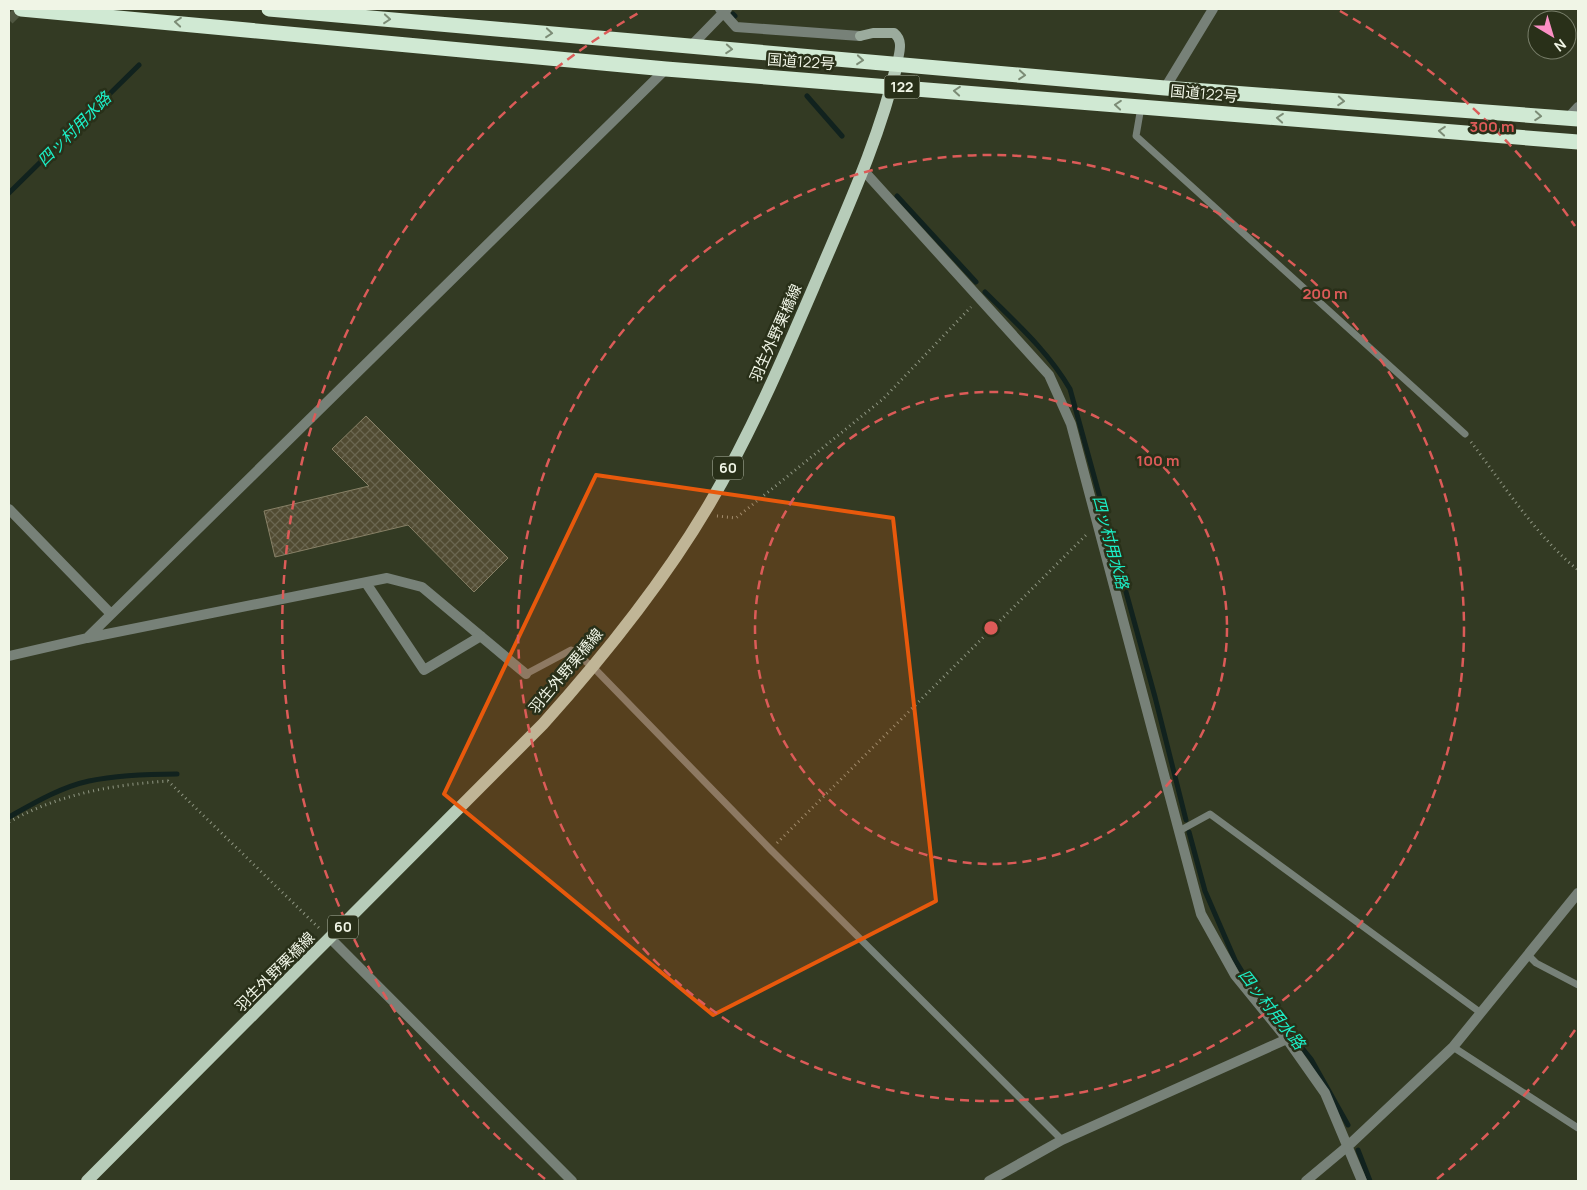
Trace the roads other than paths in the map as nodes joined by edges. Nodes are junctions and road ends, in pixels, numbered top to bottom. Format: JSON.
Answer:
{"nodes":[{"id":1,"x":21,"y":9,"type":"edge"},
{"id":2,"x":269,"y":9,"type":"edge"},
{"id":3,"x":1213,"y":9,"type":"edge"},
{"id":4,"x":724,"y":10,"type":"edge"},
{"id":5,"x":691,"y":46,"type":"junction"},
{"id":6,"x":898,"y":64,"type":"junction"},
{"id":7,"x":666,"y":69,"type":"junction"},
{"id":8,"x":892,"y":86,"type":"junction"},
{"id":9,"x":1165,"y":88,"type":"junction"},
{"id":10,"x":1141,"y":106,"type":"junction"},
{"id":11,"x":1575,"y":115,"type":"edge"},
{"id":12,"x":1578,"y":142,"type":"edge"},
{"id":13,"x":864,"y":171,"type":"junction"},
{"id":14,"x":1464,"y":434,"type":"road end"},
{"id":15,"x":9,"y":509,"type":"edge"},
{"id":16,"x":366,"y":583,"type":"junction"},
{"id":17,"x":111,"y":614,"type":"junction"},
{"id":18,"x":481,"y":636,"type":"junction"},
{"id":19,"x":87,"y":638,"type":"junction"},
{"id":20,"x":9,"y":656,"type":"edge"},
{"id":21,"x":594,"y":668,"type":"junction"},
{"id":22,"x":526,"y":674,"type":"joint"},
{"id":23,"x":1179,"y":831,"type":"junction"},
{"id":24,"x":1578,"y":893,"type":"edge"},
{"id":25,"x":331,"y":939,"type":"junction"},
{"id":26,"x":1528,"y":955,"type":"junction"},
{"id":27,"x":1578,"y":985,"type":"edge"},
{"id":28,"x":1481,"y":1012,"type":"junction"},
{"id":29,"x":1287,"y":1039,"type":"junction"},
{"id":30,"x":1453,"y":1047,"type":"junction"},
{"id":31,"x":1578,"y":1128,"type":"edge"},
{"id":32,"x":1062,"y":1140,"type":"junction"},
{"id":33,"x":1349,"y":1145,"type":"junction"},
{"id":34,"x":87,"y":1181,"type":"edge"},
{"id":35,"x":572,"y":1181,"type":"edge"},
{"id":36,"x":989,"y":1181,"type":"edge"},
{"id":37,"x":1306,"y":1181,"type":"edge"},
{"id":38,"x":1362,"y":1181,"type":"edge"}],
"edges":[{"from":7,"to":1,"type":"highway","name":"国道122号","number":"122","one_way":true},
{"from":2,"to":5,"type":"highway","name":"国道122号","number":"122","one_way":true},
{"from":3,"to":9,"type":"street"},
{"from":4,"to":5,"type":"street"},
{"from":4,"to":6,"type":"street"},
{"from":5,"to":6,"type":"highway","name":"国道122号","number":"122","one_way":true},
{"from":6,"to":8,"type":"main road","name":"羽生外野栗橋線","number":"60"},
{"from":6,"to":9,"type":"highway","name":"国道122号","number":"122","one_way":true},
{"from":7,"to":8,"type":"highway","name":"国道122号","number":"122"},
{"from":7,"to":17,"type":"street"},
{"from":10,"to":8,"type":"highway","name":"国道122号","number":"122","one_way":true},
{"from":8,"to":13,"type":"main road","name":"羽生外野栗橋線","number":"60"},
{"from":9,"to":11,"type":"highway","name":"国道122号","number":"122","one_way":true},
{"from":12,"to":10,"type":"highway","name":"国道122号","number":"122","one_way":true},
{"from":10,"to":14,"type":"lane"},
{"from":13,"to":21,"type":"main road","name":"羽生外野栗橋線","number":"60"},
{"from":13,"to":23,"type":"street"},
{"from":15,"to":17,"type":"street"},
{"from":16,"to":18,"type":"street"},
{"from":16,"to":18,"type":"street"},
{"from":16,"to":19,"type":"street"},
{"from":17,"to":19,"type":"street"},
{"from":18,"to":22,"type":"street"},
{"from":19,"to":20,"type":"street"},
{"from":21,"to":22,"type":"lane"},
{"from":21,"to":25,"type":"main road","name":"羽生外野栗橋線","number":"60"},
{"from":21,"to":32,"type":"lane"},
{"from":23,"to":28,"type":"lane"},
{"from":23,"to":29,"type":"street"},
{"from":24,"to":26,"type":"street"},
{"from":25,"to":34,"type":"main road","name":"羽生外野栗橋線","number":"60"},
{"from":25,"to":35,"type":"street"},
{"from":26,"to":27,"type":"lane"},
{"from":26,"to":28,"type":"street"},
{"from":28,"to":30,"type":"street"},
{"from":29,"to":32,"type":"street"},
{"from":29,"to":33,"type":"street"},
{"from":30,"to":31,"type":"lane"},
{"from":30,"to":33,"type":"street"},
{"from":32,"to":36,"type":"street"},
{"from":33,"to":37,"type":"street"},
{"from":33,"to":38,"type":"street"}]}
